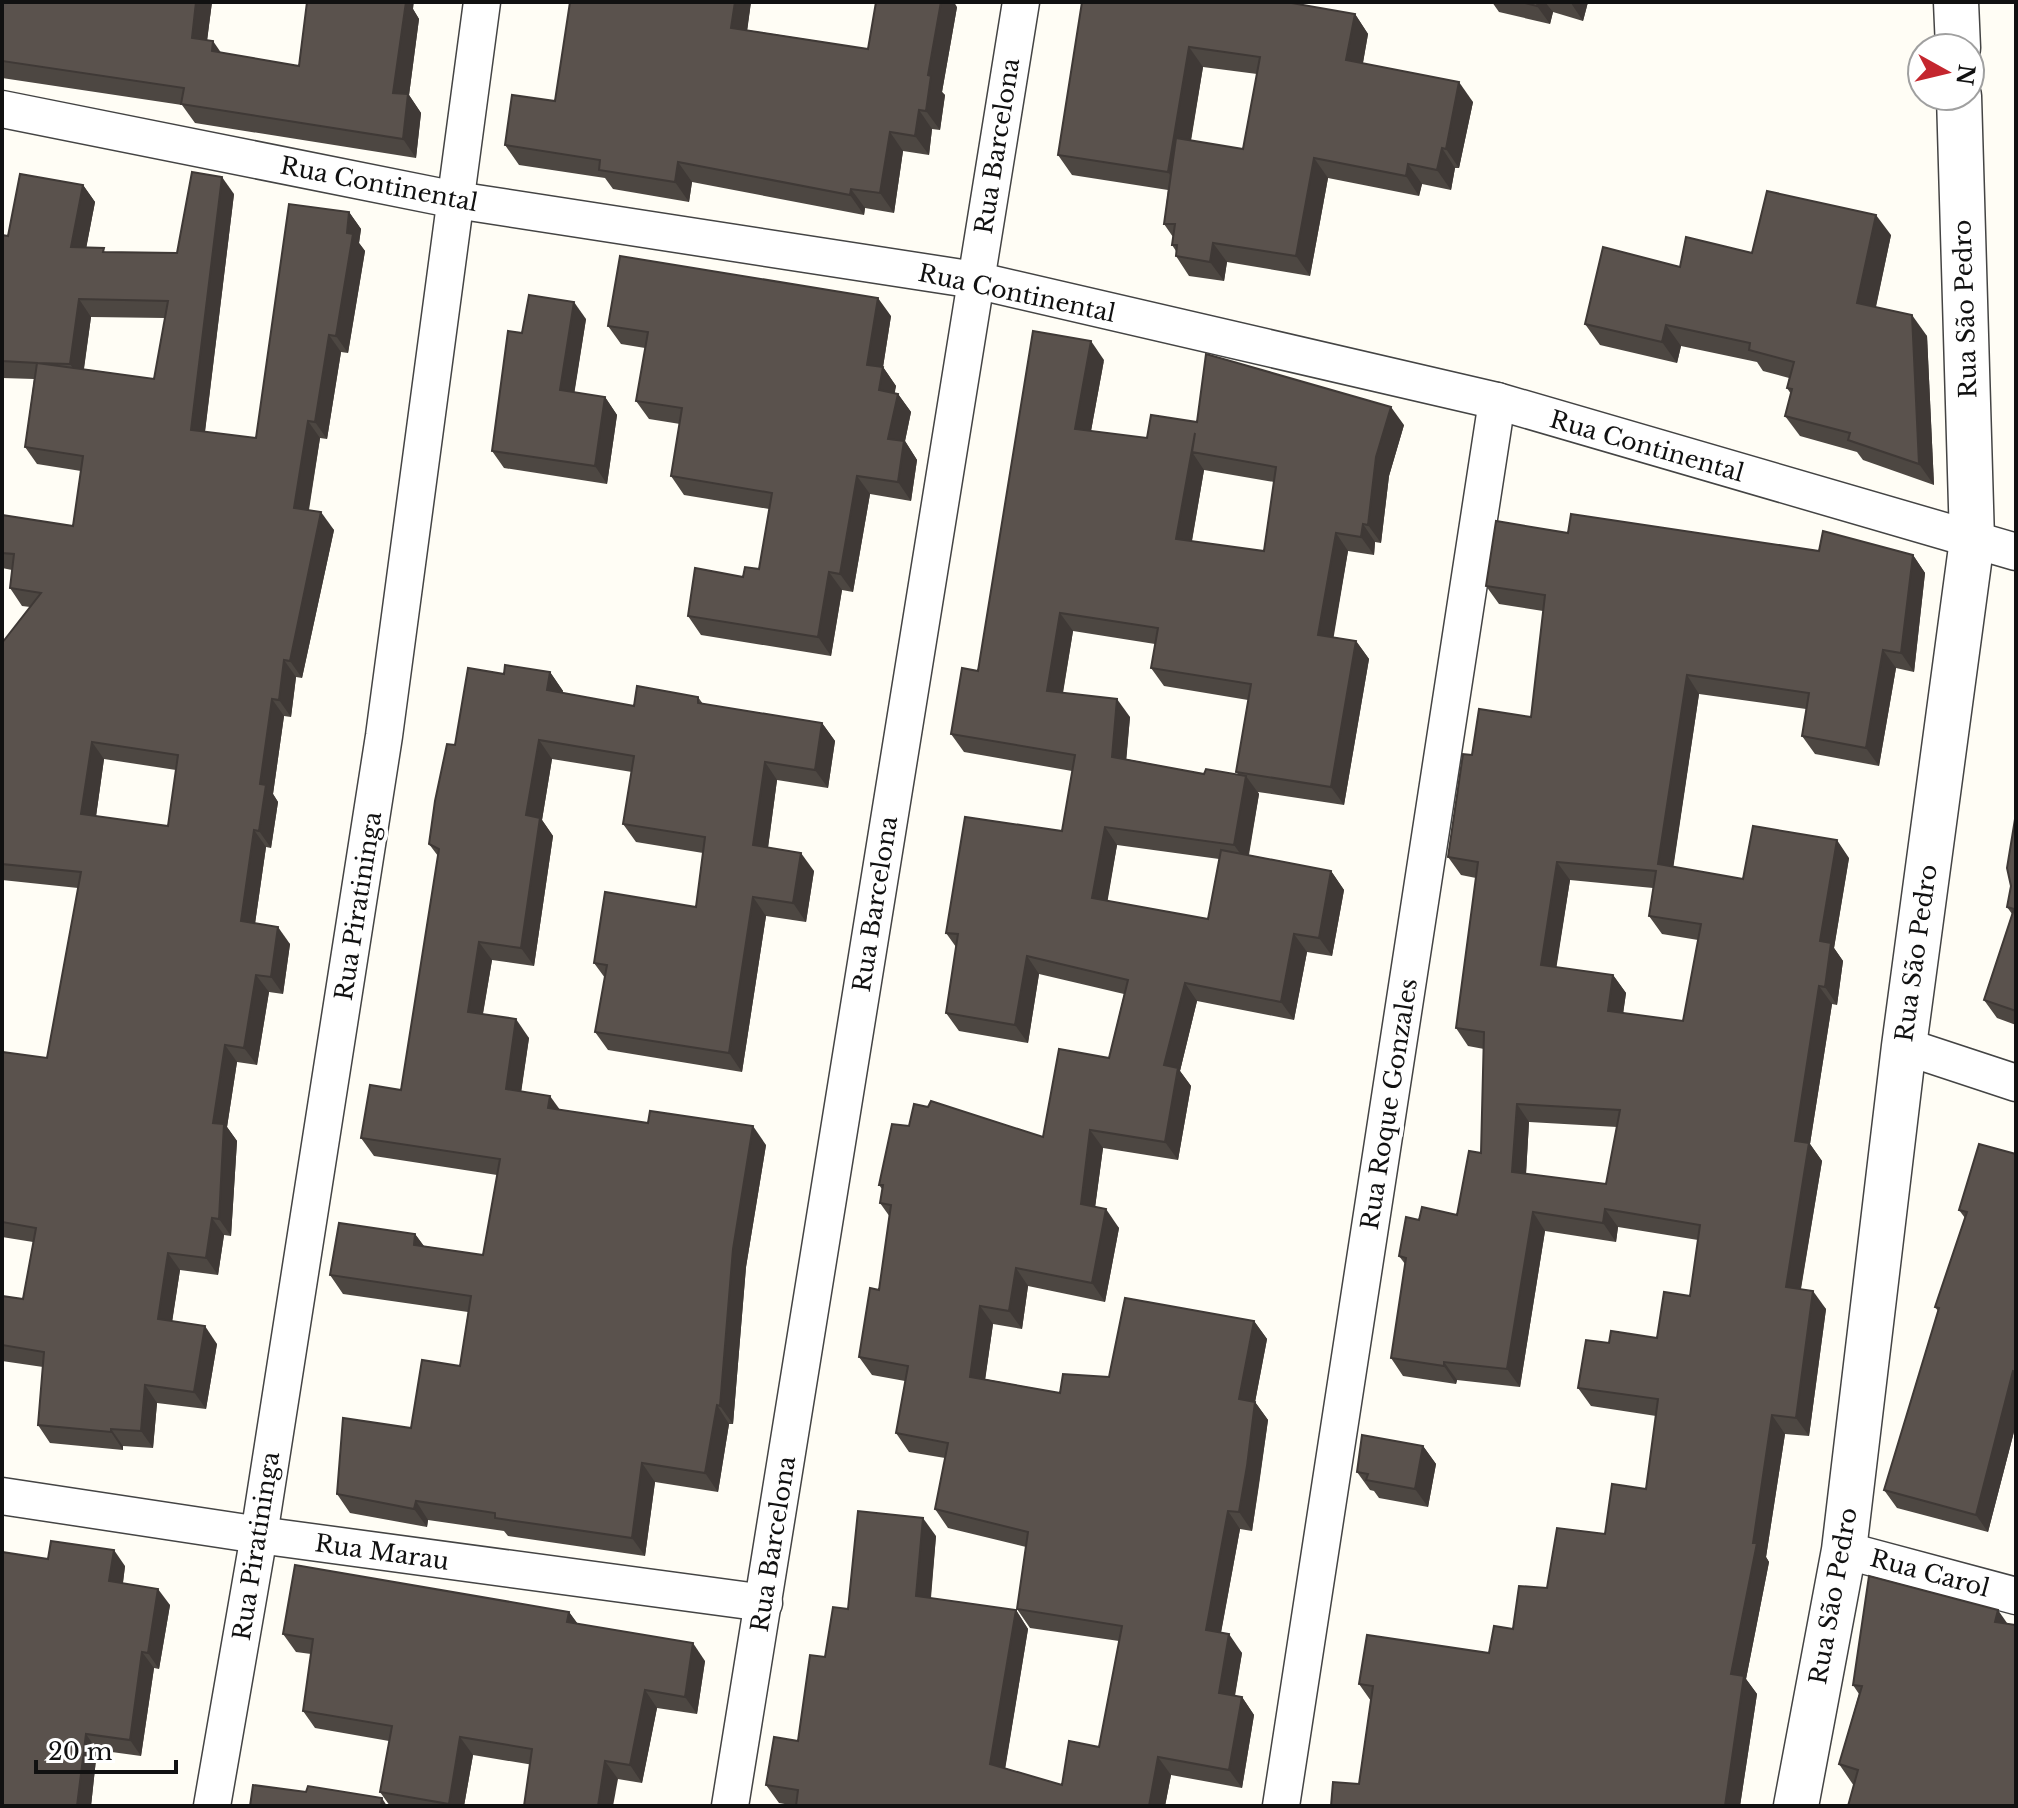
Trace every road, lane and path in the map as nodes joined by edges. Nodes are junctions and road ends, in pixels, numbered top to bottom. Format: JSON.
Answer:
{"nodes":[{"id":1,"x":482,"y":2,"type":"edge"},
{"id":2,"x":1021,"y":2,"type":"edge"},
{"id":3,"x":1956,"y":2,"type":"edge"},
{"id":4,"x":1957,"y":32,"type":"edge"},
{"id":5,"x":2,"y":109,"type":"edge"},
{"id":6,"x":1959,"y":112,"type":"edge"},
{"id":7,"x":456,"y":200,"type":"junction"},
{"id":8,"x":975,"y":280,"type":"junction"},
{"id":9,"x":1497,"y":401,"type":"junction"},
{"id":10,"x":1972,"y":540,"type":"junction"},
{"id":11,"x":2016,"y":552,"type":"edge"},
{"id":12,"x":1904,"y":1046,"type":"junction"},
{"id":13,"x":2016,"y":1083,"type":"edge"},
{"id":14,"x":2,"y":1496,"type":"edge"},
{"id":15,"x":259,"y":1535,"type":"junction"},
{"id":16,"x":1844,"y":1550,"type":"junction"},
{"id":17,"x":2016,"y":1596,"type":"edge"},
{"id":18,"x":764,"y":1603,"type":"junction"},
{"id":19,"x":212,"y":1806,"type":"edge"},
{"id":20,"x":730,"y":1806,"type":"edge"},
{"id":21,"x":1281,"y":1806,"type":"edge"},
{"id":22,"x":1796,"y":1806,"type":"edge"}],
"edges":[{"from":1,"to":7,"type":"street","name":"Rua Piratininga"},
{"from":2,"to":8,"type":"street","name":"Rua Barcelona"},
{"from":3,"to":4,"type":"street"},
{"from":5,"to":7,"type":"street","name":"Rua Continental"},
{"from":6,"to":10,"type":"street","name":"Rua São Pedro"},
{"from":7,"to":8,"type":"street","name":"Rua Continental"},
{"from":7,"to":15,"type":"street","name":"Rua Piratininga"},
{"from":8,"to":9,"type":"street","name":"Rua Continental"},
{"from":8,"to":18,"type":"street","name":"Rua Barcelona"},
{"from":9,"to":10,"type":"street","name":"Rua Continental"},
{"from":9,"to":21,"type":"street","name":"Rua Roque Gonzales"},
{"from":10,"to":11,"type":"street","name":"Rua Continental"},
{"from":10,"to":12,"type":"street","name":"Rua São Pedro"},
{"from":12,"to":13,"type":"street"},
{"from":12,"to":16,"type":"street","name":"Rua São Pedro"},
{"from":14,"to":15,"type":"street","name":"Rua Marau"},
{"from":15,"to":18,"type":"street","name":"Rua Marau"},
{"from":15,"to":19,"type":"street","name":"Rua Piratininga"},
{"from":16,"to":17,"type":"street","name":"Rua Carol"},
{"from":16,"to":22,"type":"street","name":"Rua São Pedro"},
{"from":18,"to":20,"type":"street","name":"Rua Barcelona"}]}
